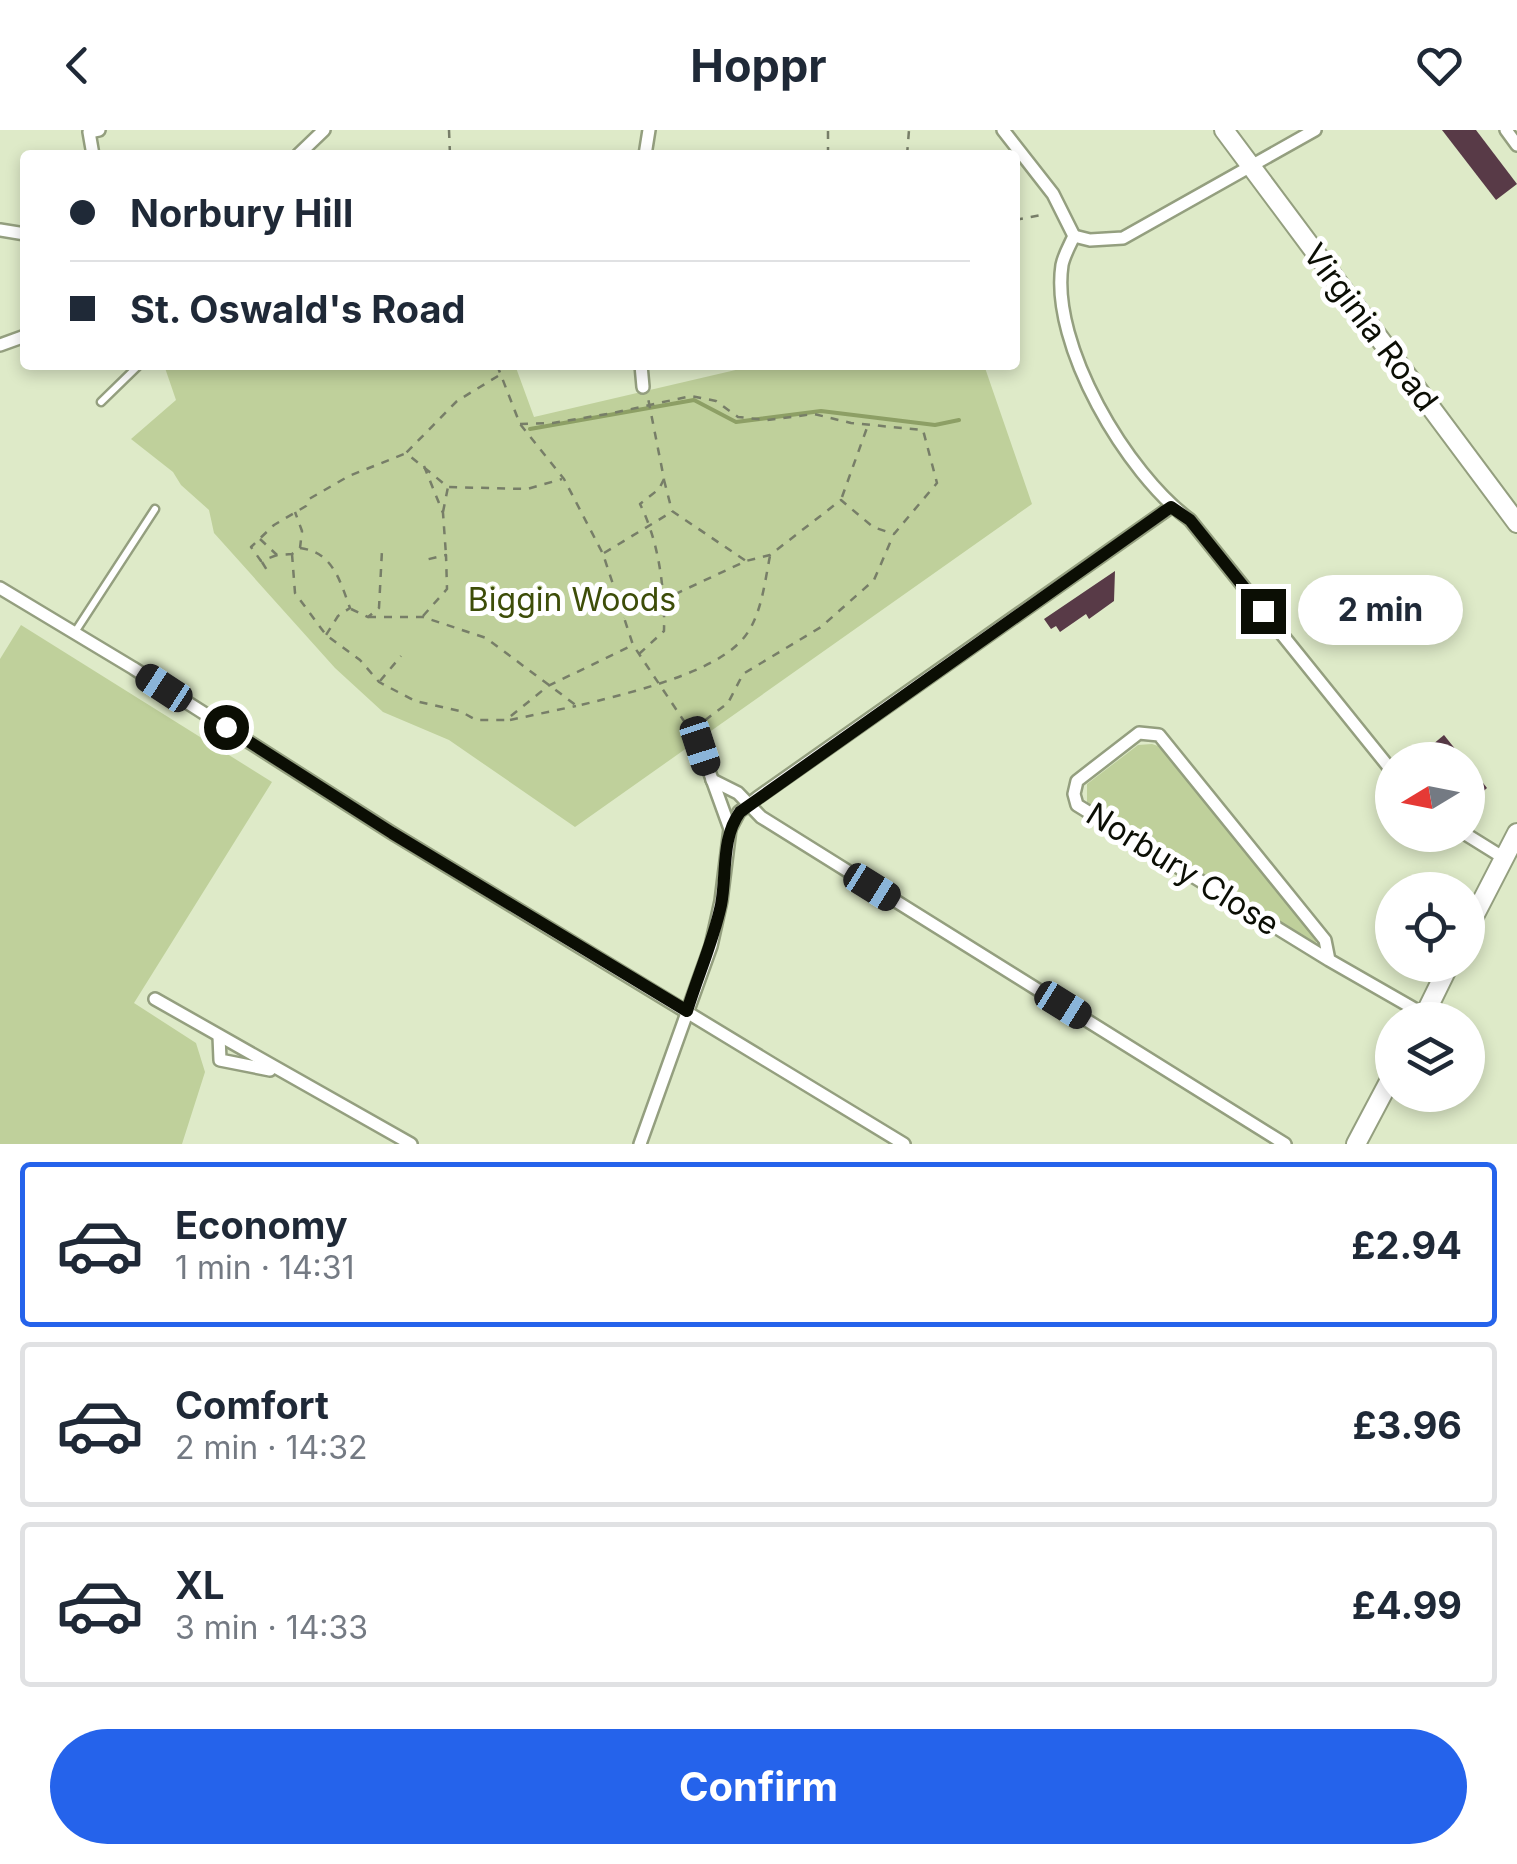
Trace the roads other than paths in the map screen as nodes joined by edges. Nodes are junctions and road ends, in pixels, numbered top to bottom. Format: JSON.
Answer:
{"nodes":[{"id":1,"x":324,"y":130,"type":"edge"},
{"id":2,"x":1002,"y":130,"type":"edge"},
{"id":3,"x":1224,"y":130,"type":"edge"},
{"id":4,"x":1315,"y":130,"type":"edge"},
{"id":5,"x":1506,"y":130,"type":"edge"},
{"id":6,"x":1517,"y":145,"type":"edge"},
{"id":7,"x":303,"y":150,"type":"edge"},
{"id":8,"x":1019,"y":150,"type":"edge"},
{"id":9,"x":1020,"y":151,"type":"edge"},
{"id":10,"x":1251,"y":166,"type":"junction"},
{"id":11,"x":1074,"y":236,"type":"junction"},
{"id":12,"x":134,"y":370,"type":"edge"},
{"id":13,"x":641,"y":370,"type":"edge"},
{"id":14,"x":643,"y":388,"type":"road end"},
{"id":15,"x":101,"y":402,"type":"dead end"},
{"id":16,"x":1171,"y":507,"type":"junction"},
{"id":17,"x":155,"y":510,"type":"dead end"},
{"id":18,"x":1517,"y":523,"type":"edge"},
{"id":19,"x":0,"y":588,"type":"edge"},
{"id":20,"x":75,"y":632,"type":"junction"},
{"id":21,"x":699,"y":743,"type":"road end"},
{"id":22,"x":1375,"y":750,"type":"edge"},
{"id":23,"x":712,"y":780,"type":"junction"},
{"id":24,"x":748,"y":804,"type":"junction"},
{"id":25,"x":730,"y":829,"type":"junction"},
{"id":26,"x":1517,"y":833,"type":"edge"},
{"id":27,"x":1485,"y":846,"type":"edge"},
{"id":28,"x":1504,"y":858,"type":"junction"},
{"id":29,"x":1485,"y":895,"type":"edge"},
{"id":30,"x":1329,"y":960,"type":"junction"},
{"id":31,"x":155,"y":998,"type":"dead end"},
{"id":32,"x":1398,"y":1002,"type":"edge"},
{"id":33,"x":687,"y":1011,"type":"junction"},
{"id":34,"x":219,"y":1036,"type":"junction"},
{"id":35,"x":280,"y":1072,"type":"junction"},
{"id":36,"x":1375,"y":1108,"type":"edge"},
{"id":37,"x":410,"y":1144,"type":"edge"},
{"id":38,"x":640,"y":1144,"type":"edge"},
{"id":39,"x":904,"y":1144,"type":"edge"},
{"id":40,"x":1285,"y":1144,"type":"edge"},
{"id":41,"x":1356,"y":1144,"type":"edge"}],
"edges":[{"from":1,"to":7,"type":"street"},
{"from":2,"to":8,"type":"street"},
{"from":3,"to":10,"type":"street","name":"Virginia Road"},
{"from":4,"to":10,"type":"street"},
{"from":5,"to":6,"type":"street"},
{"from":9,"to":11,"type":"street"},
{"from":10,"to":11,"type":"street"},
{"from":10,"to":18,"type":"street","name":"Virginia Road"},
{"from":11,"to":16,"type":"street"},
{"from":12,"to":15,"type":"lane"},
{"from":13,"to":14,"type":"street"},
{"from":16,"to":22,"type":"street"},
{"from":16,"to":24,"type":"street"},
{"from":17,"to":20,"type":"lane"},
{"from":19,"to":20,"type":"street"},
{"from":20,"to":33,"type":"street"},
{"from":21,"to":23,"type":"street"},
{"from":23,"to":24,"type":"street"},
{"from":23,"to":25,"type":"street"},
{"from":24,"to":25,"type":"street"},
{"from":24,"to":40,"type":"street"},
{"from":25,"to":33,"type":"street"},
{"from":26,"to":28,"type":"street"},
{"from":27,"to":28,"type":"street"},
{"from":28,"to":29,"type":"street"},
{"from":30,"to":30,"type":"street","name":"Norbury Close"},
{"from":30,"to":32,"type":"street","name":"Norbury Close"},
{"from":31,"to":34,"type":"street"},
{"from":33,"to":38,"type":"street"},
{"from":33,"to":39,"type":"street"},
{"from":34,"to":35,"type":"street"},
{"from":34,"to":35,"type":"street"},
{"from":35,"to":37,"type":"street"},
{"from":36,"to":41,"type":"street"}]}
